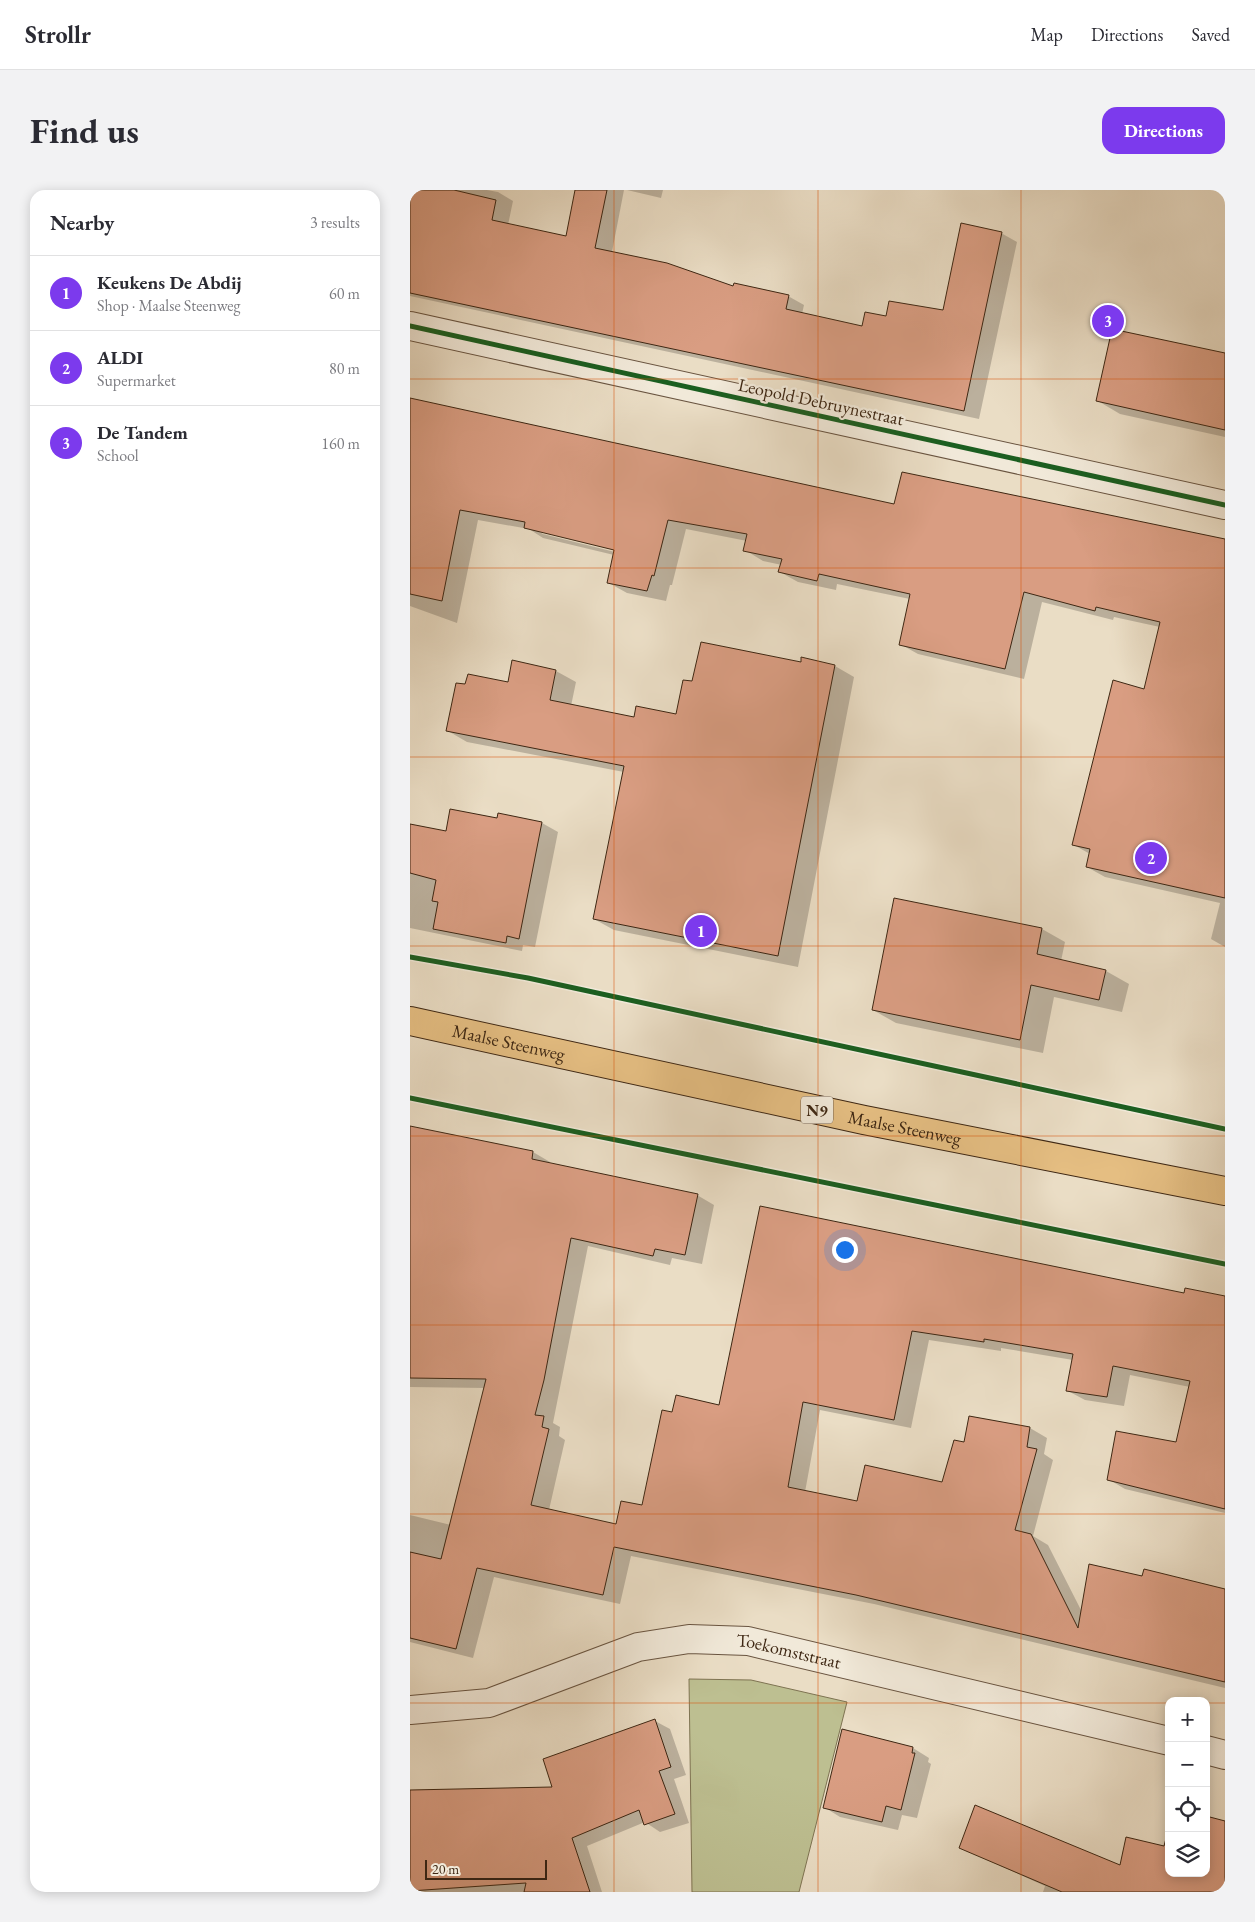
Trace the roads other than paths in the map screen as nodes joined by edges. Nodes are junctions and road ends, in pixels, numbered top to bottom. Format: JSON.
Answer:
{"nodes":[{"id":1,"x":410,"y":326,"type":"edge"},
{"id":2,"x":1225,"y":505,"type":"edge"},
{"id":3,"x":410,"y":1021,"type":"edge"},
{"id":4,"x":1225,"y":1191,"type":"edge"},
{"id":5,"x":410,"y":1710,"type":"edge"},
{"id":6,"x":1165,"y":1740,"type":"edge"},
{"id":7,"x":1210,"y":1751,"type":"edge"},
{"id":8,"x":1225,"y":1755,"type":"edge"}],
"edges":[{"from":1,"to":2,"type":"street","name":"Leopold Debruynestraat"},
{"from":3,"to":4,"type":"main road","name":"Maalse Steenweg","number":"N9"},
{"from":5,"to":6,"type":"street","name":"Toekomststraat"},
{"from":7,"to":8,"type":"street"}]}
